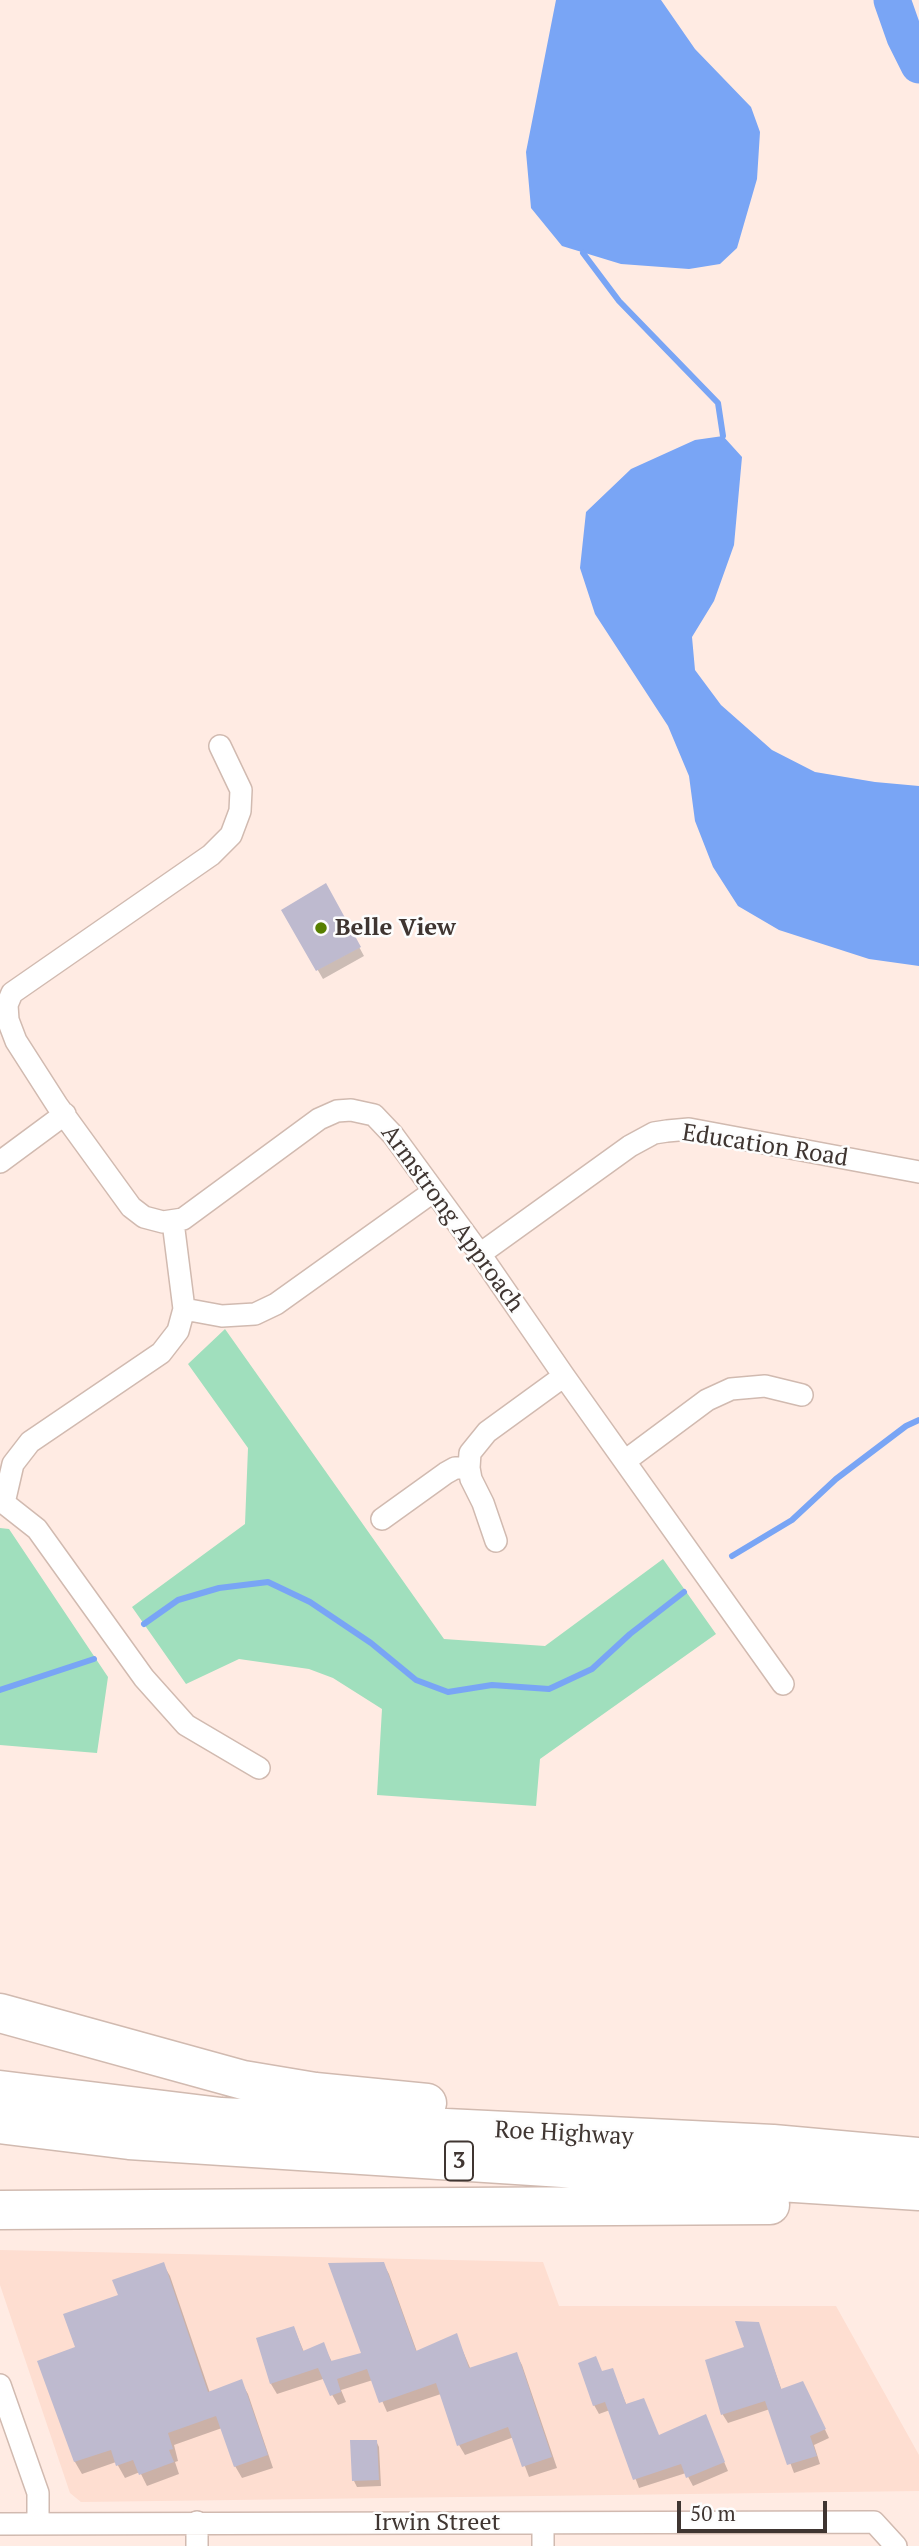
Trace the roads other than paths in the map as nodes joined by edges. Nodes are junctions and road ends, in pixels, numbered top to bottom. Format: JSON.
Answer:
{"nodes":[{"id":1,"x":220,"y":746,"type":"dead end"},
{"id":2,"x":61,"y":1110,"type":"junction"},
{"id":3,"x":0,"y":1146,"type":"edge"},
{"id":4,"x":0,"y":1161,"type":"edge"},
{"id":5,"x":919,"y":1172,"type":"edge"},
{"id":6,"x":434,"y":1191,"type":"junction"},
{"id":7,"x":173,"y":1222,"type":"junction"},
{"id":8,"x":480,"y":1254,"type":"junction"},
{"id":9,"x":184,"y":1309,"type":"junction"},
{"id":10,"x":564,"y":1376,"type":"junction"},
{"id":11,"x":802,"y":1395,"type":"dead end"},
{"id":12,"x":625,"y":1461,"type":"junction"},
{"id":13,"x":469,"y":1468,"type":"junction"},
{"id":14,"x":2,"y":1503,"type":"edge"},
{"id":15,"x":382,"y":1519,"type":"dead end"},
{"id":16,"x":496,"y":1541,"type":"dead end"},
{"id":17,"x":783,"y":1684,"type":"dead end"},
{"id":18,"x":259,"y":1768,"type":"dead end"},
{"id":19,"x":0,"y":2013,"type":"edge"},
{"id":20,"x":0,"y":2090,"type":"edge"},
{"id":21,"x":0,"y":2124,"type":"edge"},
{"id":22,"x":773,"y":2144,"type":"junction"},
{"id":23,"x":919,"y":2157,"type":"edge"},
{"id":24,"x":919,"y":2191,"type":"edge"},
{"id":25,"x":919,"y":2199,"type":"edge"},
{"id":26,"x":0,"y":2210,"type":"edge"},
{"id":27,"x":0,"y":2385,"type":"edge"},
{"id":28,"x":197,"y":2522,"type":"junction"},
{"id":29,"x":0,"y":2524,"type":"edge"},
{"id":30,"x":38,"y":2524,"type":"junction"},
{"id":31,"x":543,"y":2524,"type":"junction"},
{"id":32,"x":197,"y":2546,"type":"edge"},
{"id":33,"x":543,"y":2546,"type":"edge"},
{"id":34,"x":896,"y":2546,"type":"edge"}],
"edges":[{"from":1,"to":2,"type":"street"},
{"from":2,"to":3,"type":"street"},
{"from":2,"to":4,"type":"street"},
{"from":2,"to":7,"type":"street"},
{"from":5,"to":8,"type":"street","name":"Education Road"},
{"from":6,"to":7,"type":"street","name":"Armstrong Approach"},
{"from":6,"to":8,"type":"street","name":"Armstrong Approach"},
{"from":6,"to":9,"type":"street"},
{"from":7,"to":9,"type":"street"},
{"from":8,"to":10,"type":"street","name":"Armstrong Approach"},
{"from":9,"to":14,"type":"street"},
{"from":10,"to":12,"type":"street","name":"Armstrong Approach"},
{"from":10,"to":13,"type":"street"},
{"from":11,"to":12,"type":"street"},
{"from":12,"to":17,"type":"street","name":"Armstrong Approach"},
{"from":13,"to":15,"type":"street"},
{"from":13,"to":16,"type":"street"},
{"from":14,"to":18,"type":"street"},
{"from":19,"to":22,"type":"highway"},
{"from":20,"to":22,"type":"highway","name":"Roe Highway","number":"3"},
{"from":21,"to":24,"type":"highway","name":"Roe Highway","number":"3"},
{"from":22,"to":23,"type":"highway","name":"Roe Highway","number":"3"},
{"from":25,"to":26,"type":"highway"},
{"from":27,"to":30,"type":"street"},
{"from":28,"to":30,"type":"street","name":"Irwin Street"},
{"from":28,"to":31,"type":"street","name":"Irwin Street"},
{"from":28,"to":32,"type":"street"},
{"from":29,"to":30,"type":"street","name":"Irwin Street"},
{"from":31,"to":33,"type":"street"},
{"from":31,"to":34,"type":"street","name":"Irwin Street"}]}
